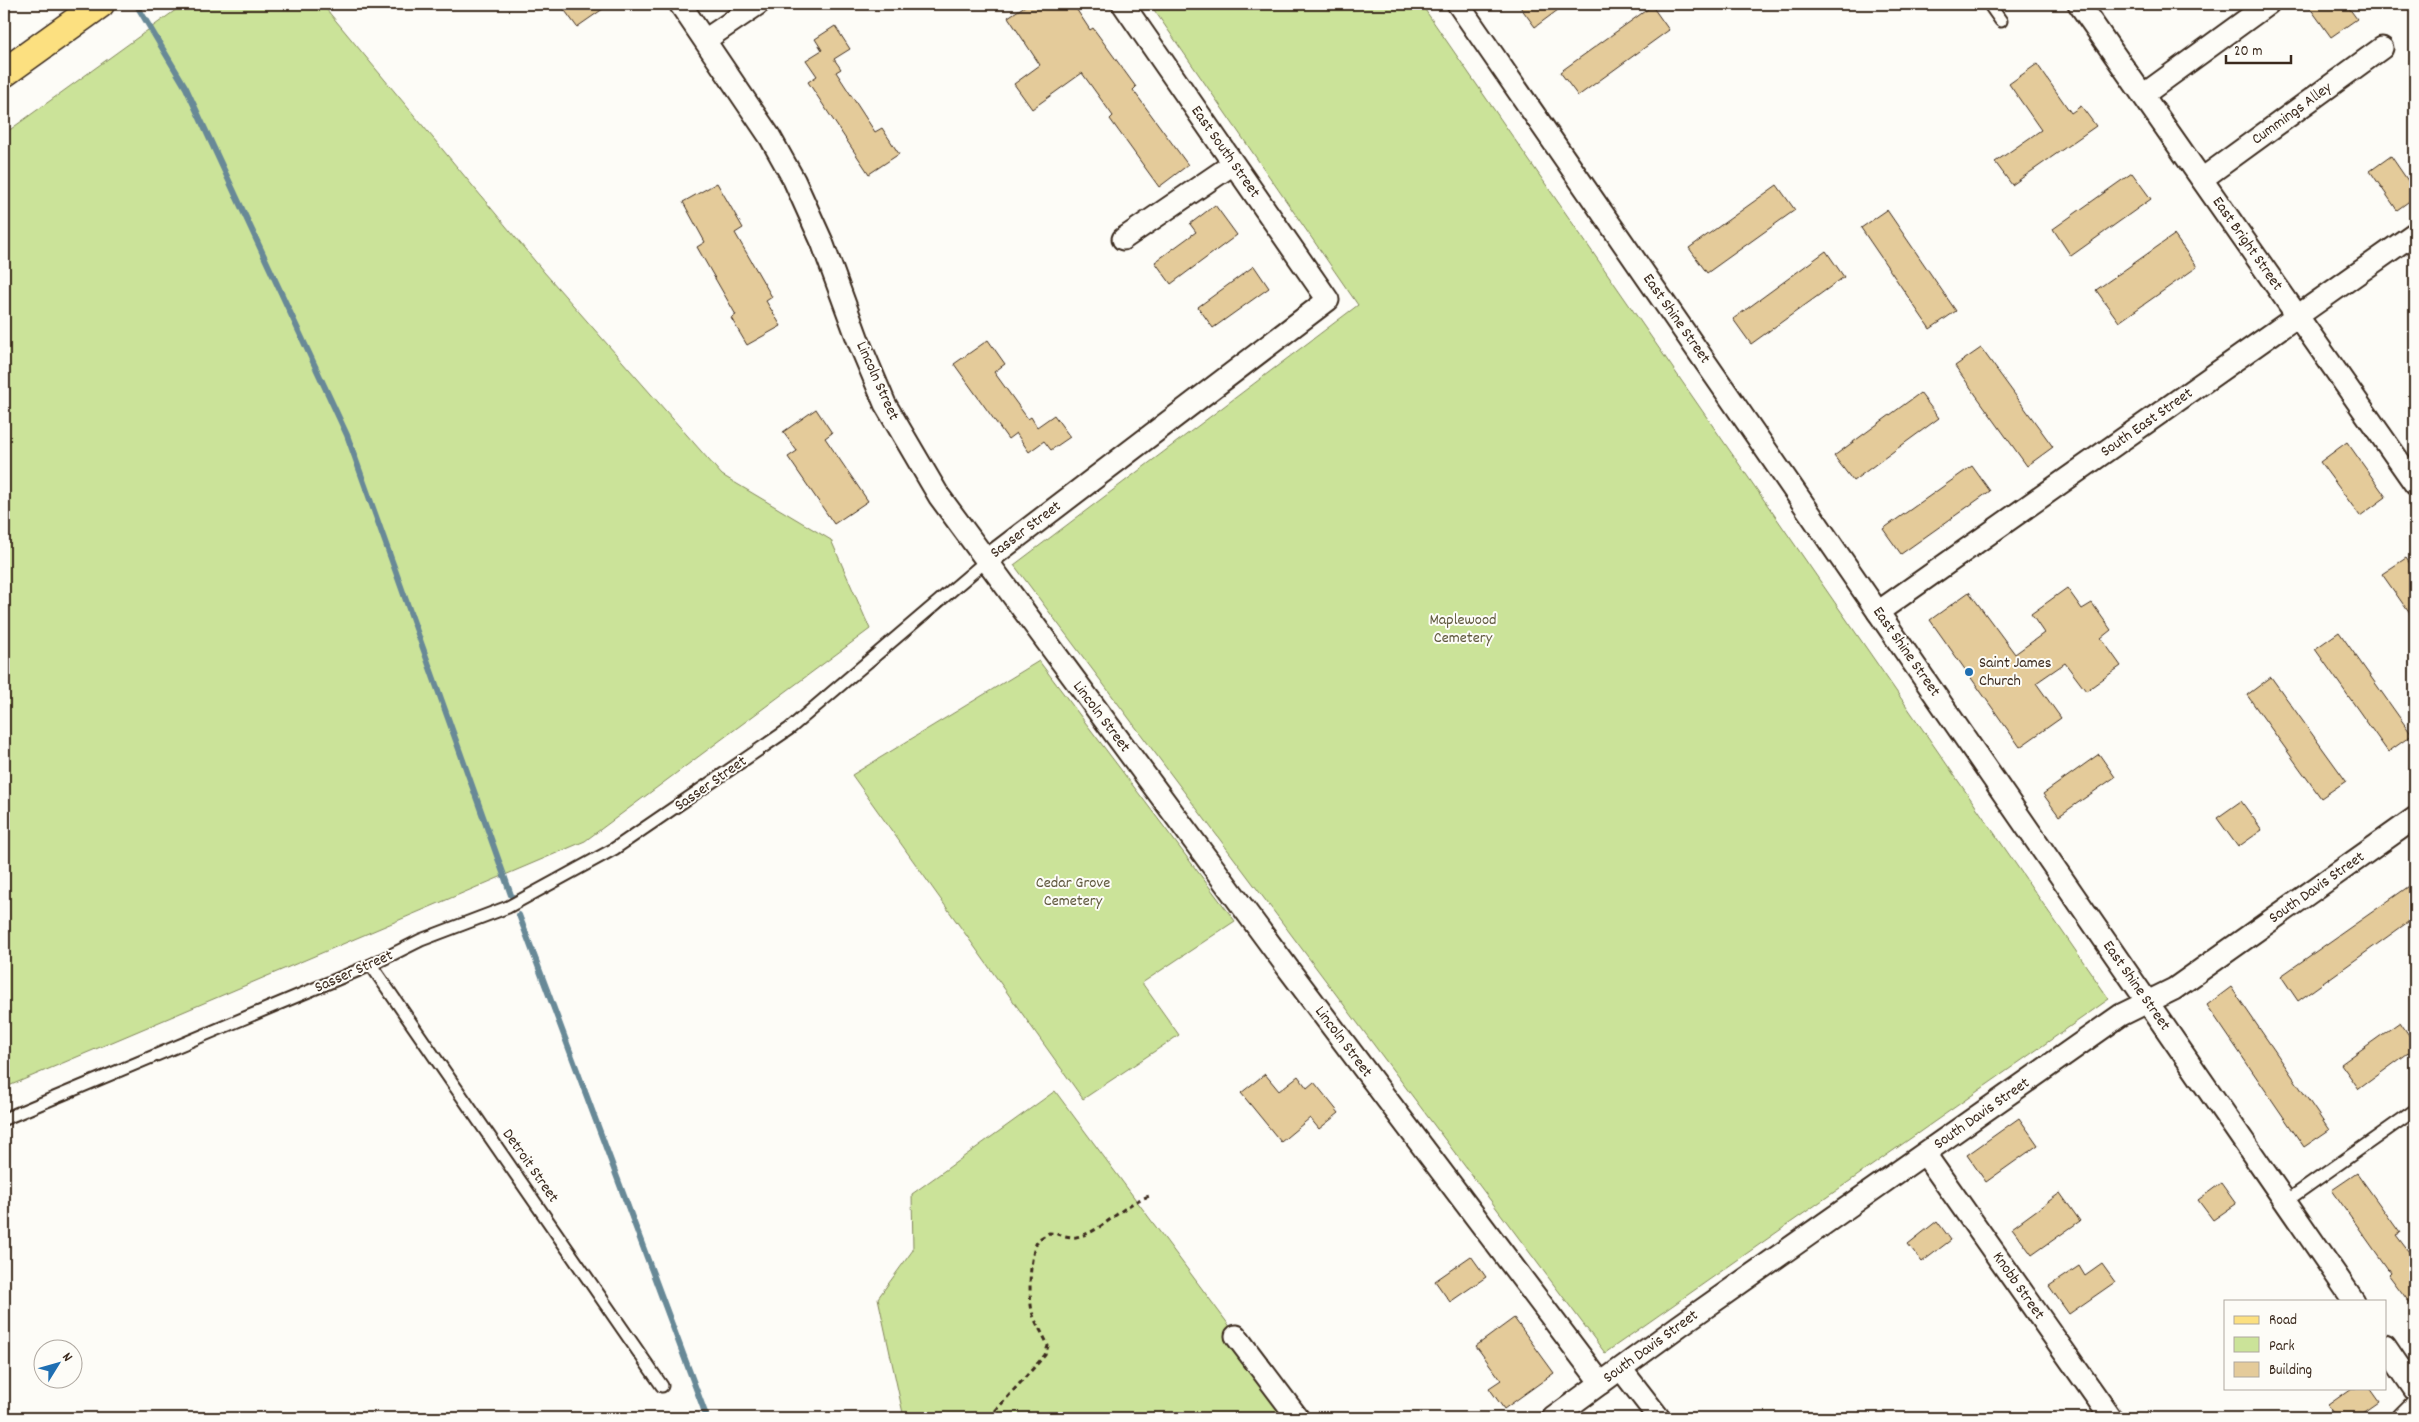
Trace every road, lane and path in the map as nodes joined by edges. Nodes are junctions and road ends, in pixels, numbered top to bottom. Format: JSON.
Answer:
{"nodes":[{"id":1,"x":680,"y":4,"type":"edge"},
{"id":2,"x":758,"y":4,"type":"edge"},
{"id":3,"x":1123,"y":4,"type":"edge"},
{"id":4,"x":1458,"y":4,"type":"edge"},
{"id":5,"x":1989,"y":4,"type":"edge"},
{"id":6,"x":2079,"y":4,"type":"edge"},
{"id":7,"x":2268,"y":4,"type":"edge"},
{"id":8,"x":93,"y":9,"type":"edge"},
{"id":9,"x":2001,"y":21,"type":"dead end"},
{"id":10,"x":705,"y":40,"type":"junction"},
{"id":11,"x":2382,"y":48,"type":"dead end"},
{"id":12,"x":4,"y":73,"type":"edge"},
{"id":13,"x":2143,"y":95,"type":"junction"},
{"id":14,"x":1233,"y":164,"type":"junction"},
{"id":15,"x":2202,"y":179,"type":"junction"},
{"id":16,"x":2415,"y":233,"type":"edge"},
{"id":17,"x":1123,"y":239,"type":"dead end"},
{"id":18,"x":1328,"y":300,"type":"joint"},
{"id":19,"x":2297,"y":317,"type":"junction"},
{"id":20,"x":2415,"y":484,"type":"edge"},
{"id":21,"x":986,"y":561,"type":"junction"},
{"id":22,"x":1878,"y":612,"type":"junction"},
{"id":23,"x":2415,"y":818,"type":"edge"},
{"id":24,"x":371,"y":965,"type":"junction"},
{"id":25,"x":2148,"y":1002,"type":"junction"},
{"id":26,"x":2415,"y":1110,"type":"edge"},
{"id":27,"x":4,"y":1119,"type":"edge"},
{"id":28,"x":1925,"y":1154,"type":"junction"},
{"id":29,"x":1150,"y":1196,"type":"dead end"},
{"id":30,"x":2285,"y":1202,"type":"junction"},
{"id":31,"x":2353,"y":1300,"type":"edge"},
{"id":32,"x":1236,"y":1336,"type":"dead end"},
{"id":33,"x":2386,"y":1347,"type":"edge"},
{"id":34,"x":1621,"y":1369,"type":"junction"},
{"id":35,"x":1601,"y":1383,"type":"junction"},
{"id":36,"x":662,"y":1386,"type":"dead end"},
{"id":37,"x":2415,"y":1390,"type":"edge"},
{"id":38,"x":2415,"y":1406,"type":"edge"},
{"id":39,"x":989,"y":1418,"type":"edge"},
{"id":40,"x":1298,"y":1418,"type":"edge"},
{"id":41,"x":1553,"y":1418,"type":"edge"},
{"id":42,"x":1659,"y":1418,"type":"edge"},
{"id":43,"x":2111,"y":1418,"type":"edge"},
{"id":44,"x":2403,"y":1418,"type":"edge"}],
"edges":[{"from":1,"to":10,"type":"street","name":"Lincoln Street"},
{"from":2,"to":10,"type":"street"},
{"from":3,"to":14,"type":"street","name":"East South Street"},
{"from":4,"to":22,"type":"street","name":"East Shine Street"},
{"from":5,"to":9,"type":"lane"},
{"from":6,"to":13,"type":"street","name":"East Bright Street"},
{"from":7,"to":13,"type":"street"},
{"from":8,"to":12,"type":"main road"},
{"from":10,"to":21,"type":"street","name":"Lincoln Street"},
{"from":11,"to":15,"type":"street","name":"Cummings Alley"},
{"from":13,"to":15,"type":"street","name":"East Bright Street"},
{"from":14,"to":17,"type":"street"},
{"from":14,"to":18,"type":"street","name":"East South Street"},
{"from":15,"to":19,"type":"street","name":"East Bright Street"},
{"from":16,"to":19,"type":"street","name":"South East Street"},
{"from":18,"to":21,"type":"street","name":"Sasser Street"},
{"from":19,"to":20,"type":"street","name":"East Bright Street"},
{"from":19,"to":22,"type":"street","name":"South East Street"},
{"from":21,"to":24,"type":"lane","name":"Sasser Street"},
{"from":21,"to":35,"type":"street","name":"Lincoln Street"},
{"from":22,"to":25,"type":"street","name":"East Shine Street"},
{"from":23,"to":25,"type":"street","name":"South Davis Street"},
{"from":24,"to":27,"type":"lane","name":"Sasser Street"},
{"from":24,"to":36,"type":"lane","name":"Detroit Street"},
{"from":25,"to":28,"type":"street","name":"South Davis Street"},
{"from":25,"to":30,"type":"street","name":"East Shine Street"},
{"from":26,"to":30,"type":"lane"},
{"from":28,"to":34,"type":"street","name":"South Davis Street"},
{"from":28,"to":43,"type":"street","name":"Knobb Street"},
{"from":29,"to":39,"type":"path"},
{"from":30,"to":31,"type":"street","name":"East Shine Street"},
{"from":32,"to":40,"type":"street"},
{"from":33,"to":37,"type":"street"},
{"from":34,"to":35,"type":"street","name":"South Davis Street"},
{"from":34,"to":42,"type":"street"},
{"from":35,"to":41,"type":"street","name":"South Davis Street"},
{"from":38,"to":44,"type":"street"}]}
